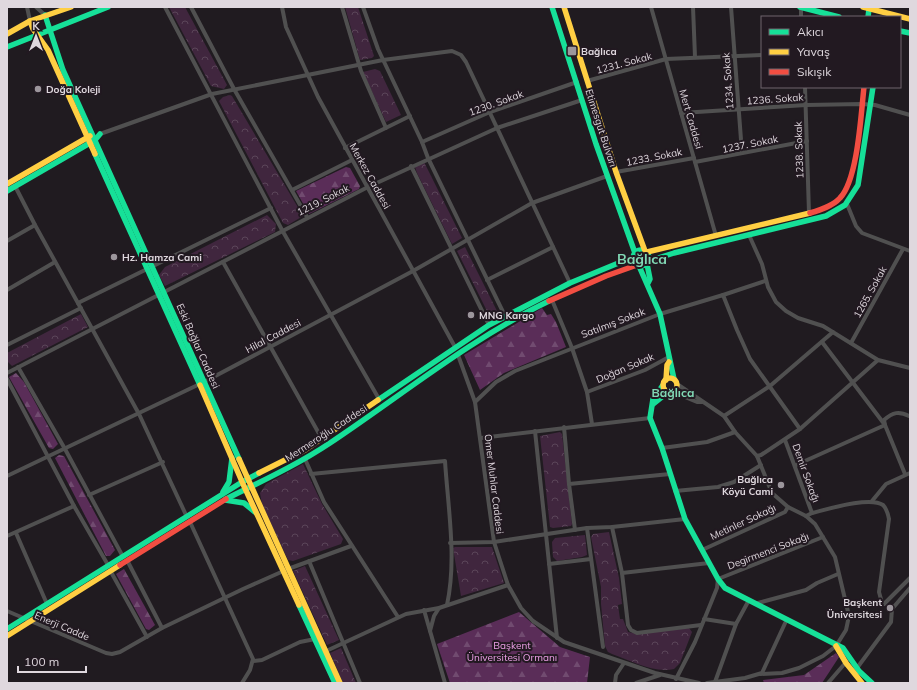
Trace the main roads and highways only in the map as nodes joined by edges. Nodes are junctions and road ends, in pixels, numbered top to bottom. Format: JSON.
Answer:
{"nodes":[{"id":1,"x":71,"y":7,"type":"edge"},
{"id":2,"x":108,"y":7,"type":"edge"},
{"id":3,"x":552,"y":7,"type":"edge"},
{"id":4,"x":564,"y":7,"type":"edge"},
{"id":5,"x":801,"y":7,"type":"edge"},
{"id":6,"x":862,"y":7,"type":"edge"},
{"id":7,"x":869,"y":8,"type":"edge"},
{"id":8,"x":883,"y":12,"type":"edge"},
{"id":9,"x":45,"y":15,"type":"junction"},
{"id":10,"x":835,"y":16,"type":"edge"},
{"id":11,"x":898,"y":16,"type":"edge"},
{"id":12,"x":30,"y":21,"type":"junction"},
{"id":13,"x":50,"y":29,"type":"junction"},
{"id":14,"x":7,"y":34,"type":"edge"},
{"id":15,"x":35,"y":35,"type":"junction"},
{"id":16,"x":7,"y":47,"type":"edge"},
{"id":17,"x":864,"y":88,"type":"edge"},
{"id":18,"x":872,"y":88,"type":"edge"},
{"id":19,"x":100,"y":134,"type":"road end"},
{"id":20,"x":91,"y":139,"type":"junction"},
{"id":21,"x":7,"y":184,"type":"edge"},
{"id":22,"x":7,"y":191,"type":"edge"},
{"id":23,"x":646,"y":252,"type":"junction"},
{"id":24,"x":634,"y":255,"type":"junction"},
{"id":25,"x":648,"y":263,"type":"junction"},
{"id":26,"x":638,"y":265,"type":"junction"},
{"id":27,"x":648,"y":283,"type":"junction"},
{"id":28,"x":669,"y":360,"type":"junction"},
{"id":29,"x":664,"y":382,"type":"junction"},
{"id":30,"x":676,"y":382,"type":"junction"},
{"id":31,"x":202,"y":383,"type":"junction"},
{"id":32,"x":671,"y":392,"type":"junction"},
{"id":33,"x":653,"y":404,"type":"junction"},
{"id":34,"x":232,"y":456,"type":"junction"},
{"id":35,"x":248,"y":478,"type":"junction"},
{"id":36,"x":242,"y":482,"type":"junction"},
{"id":37,"x":252,"y":487,"type":"junction"},
{"id":38,"x":246,"y":490,"type":"junction"},
{"id":39,"x":222,"y":493,"type":"junction"},
{"id":40,"x":225,"y":500,"type":"junction"},
{"id":41,"x":258,"y":514,"type":"junction"},
{"id":42,"x":286,"y":570,"type":"junction"},
{"id":43,"x":7,"y":628,"type":"edge"},
{"id":44,"x":7,"y":636,"type":"edge"},
{"id":45,"x":836,"y":646,"type":"junction"},
{"id":46,"x":324,"y":652,"type":"junction"},
{"id":47,"x":335,"y":683,"type":"edge"},
{"id":48,"x":340,"y":683,"type":"edge"},
{"id":49,"x":862,"y":683,"type":"edge"},
{"id":50,"x":872,"y":683,"type":"edge"}],
"edges":[{"from":1,"to":9,"type":"main road"},
{"from":2,"to":13,"type":"main road"},
{"from":3,"to":24,"type":"main road","name":"Etimesgut Bulvarı"},
{"from":4,"to":23,"type":"main road","name":"Etimesgut Bulvarı"},
{"from":5,"to":10,"type":"main road"},
{"from":6,"to":7,"type":"main road"},
{"from":7,"to":8,"type":"main road"},
{"from":8,"to":11,"type":"main road"},
{"from":9,"to":12,"type":"main road"},
{"from":9,"to":13,"type":"main road","name":"Eski Bağlar Caddesi"},
{"from":12,"to":14,"type":"main road"},
{"from":12,"to":15,"type":"main road"},
{"from":13,"to":15,"type":"main road"},
{"from":13,"to":20,"type":"main road","name":"Eski Bağlar Caddesi"},
{"from":15,"to":16,"type":"main road"},
{"from":15,"to":20,"type":"main road"},
{"from":17,"to":23,"type":"main road","name":"Mermeroğlu Caddesi"},
{"from":18,"to":25,"type":"main road","name":"Mermeroğlu Caddesi"},
{"from":19,"to":20,"type":"main road"},
{"from":20,"to":21,"type":"main road"},
{"from":20,"to":22,"type":"main road"},
{"from":20,"to":31,"type":"main road","name":"Eski Bağlar Caddesi"},
{"from":23,"to":24,"type":"main road","name":"Mermeroğlu Caddesi"},
{"from":23,"to":25,"type":"main road","name":"Etimesgut Bulvarı"},
{"from":24,"to":26,"type":"main road","name":"Etimesgut Bulvarı"},
{"from":24,"to":35,"type":"main road","name":"Mermeroğlu Caddesi"},
{"from":25,"to":26,"type":"main road","name":"Mermeroğlu Caddesi"},
{"from":25,"to":27,"type":"main road","name":"Etimesgut Bulvarı"},
{"from":26,"to":27,"type":"main road","name":"Etimesgut Bulvarı"},
{"from":26,"to":37,"type":"main road","name":"Mermeroğlu Caddesi"},
{"from":27,"to":28,"type":"main road"},
{"from":28,"to":29,"type":"main road"},
{"from":28,"to":30,"type":"main road"},
{"from":29,"to":30,"type":"main road"},
{"from":29,"to":32,"type":"main road"},
{"from":29,"to":33,"type":"main road"},
{"from":30,"to":32,"type":"main road"},
{"from":31,"to":34,"type":"main road","name":"Eski Bağlar Caddesi"},
{"from":31,"to":35,"type":"main road","name":"Eski Bağlar Caddesi"},
{"from":32,"to":33,"type":"main road"},
{"from":33,"to":45,"type":"main road"},
{"from":34,"to":36,"type":"main road","name":"Eski Bağlar Caddesi"},
{"from":34,"to":39,"type":"main road"},
{"from":35,"to":36,"type":"main road","name":"Mermeroğlu Caddesi"},
{"from":35,"to":37,"type":"main road","name":"Eski Bağlar Caddesi"},
{"from":36,"to":38,"type":"main road","name":"Eski Bağlar Caddesi"},
{"from":36,"to":39,"type":"main road","name":"Mermeroğlu Caddesi"},
{"from":37,"to":38,"type":"main road","name":"Mermeroğlu Caddesi"},
{"from":37,"to":42,"type":"main road","name":"Eski Bağlar Caddesi"},
{"from":38,"to":40,"type":"main road","name":"Mermeroğlu Caddesi"},
{"from":38,"to":41,"type":"main road","name":"Eski Bağlar Caddesi"},
{"from":39,"to":43,"type":"main road","name":"Mermeroğlu Caddesi"},
{"from":40,"to":41,"type":"main road"},
{"from":40,"to":44,"type":"main road","name":"Mermeroğlu Caddesi"},
{"from":41,"to":42,"type":"main road","name":"Eski Bağlar Caddesi"},
{"from":42,"to":46,"type":"main road","name":"Eski Bağlar Caddesi"},
{"from":42,"to":46,"type":"main road","name":"Eski Bağlar Caddesi"},
{"from":45,"to":49,"type":"main road"},
{"from":45,"to":50,"type":"main road"},
{"from":46,"to":47,"type":"main road","name":"Eski Bağlar Caddesi"},
{"from":46,"to":48,"type":"main road","name":"Eski Bağlar Caddesi"}]}
